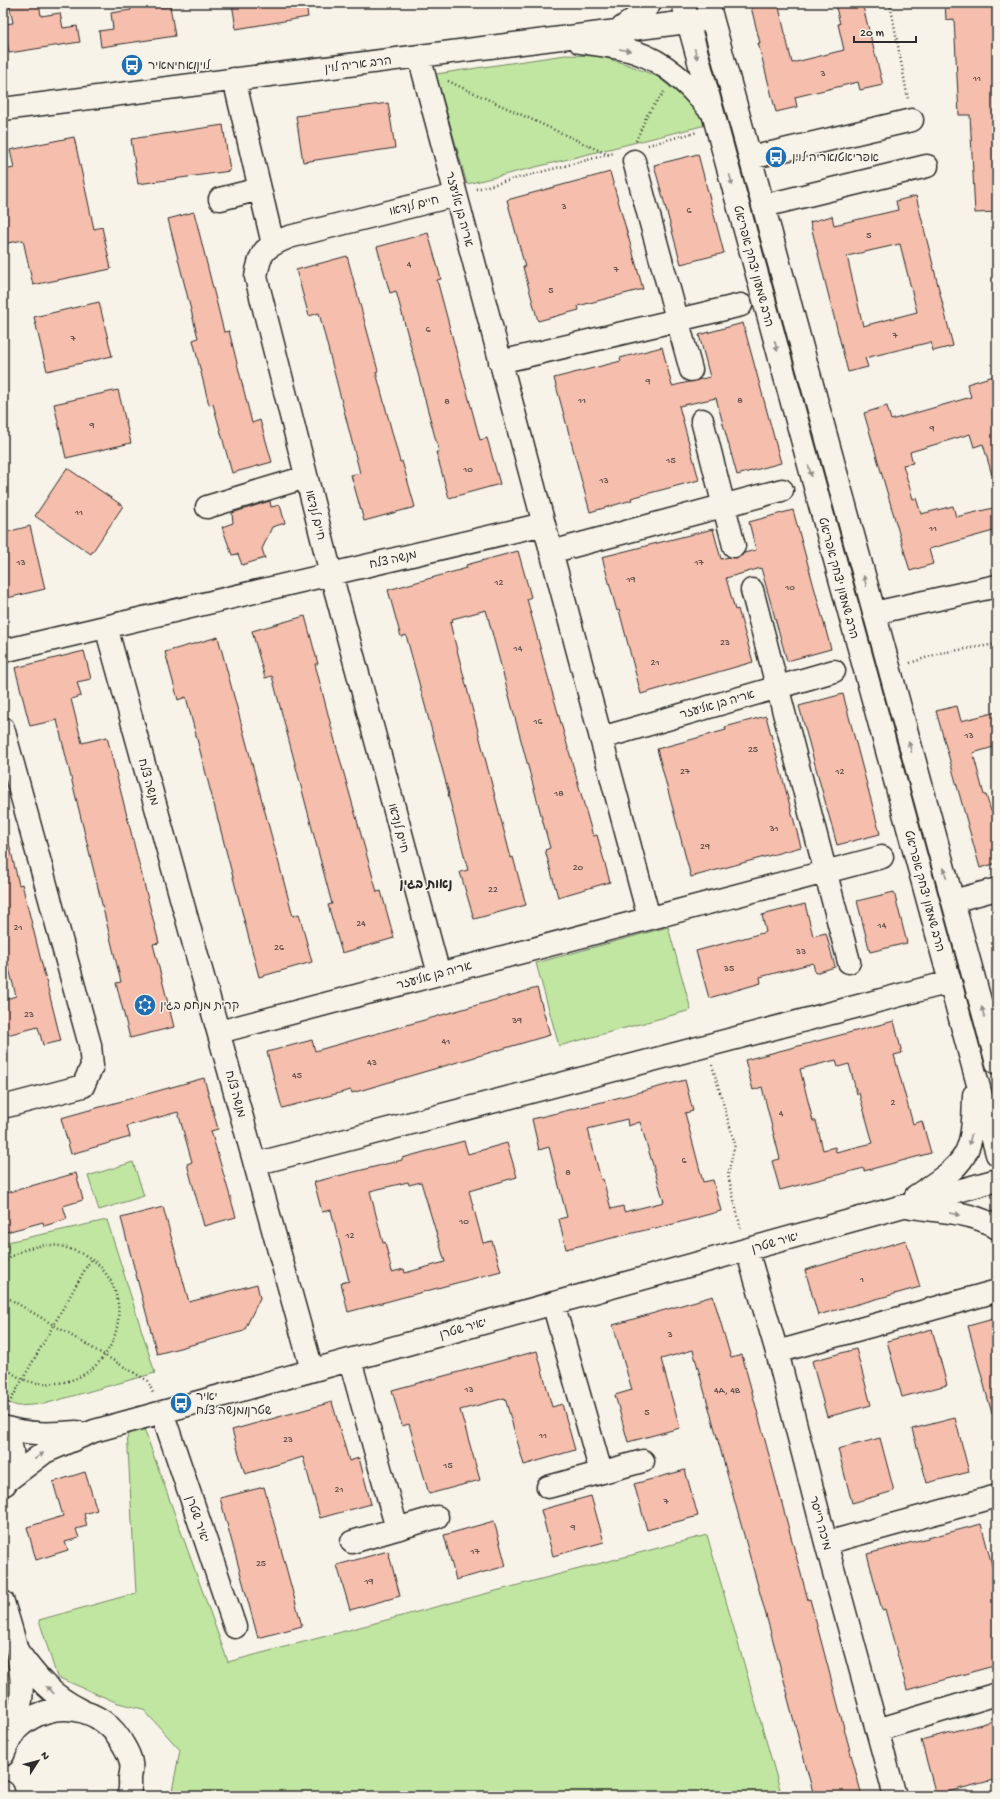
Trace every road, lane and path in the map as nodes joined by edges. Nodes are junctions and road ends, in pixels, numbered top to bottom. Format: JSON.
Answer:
{"nodes":[{"id":1,"x":650,"y":3,"type":"edge"},
{"id":2,"x":890,"y":3,"type":"edge"},
{"id":3,"x":710,"y":11,"type":"edge"},
{"id":4,"x":685,"y":12,"type":"edge"},
{"id":5,"x":618,"y":31,"type":"junction"},
{"id":6,"x":559,"y":38,"type":"junction"},
{"id":7,"x":420,"y":62,"type":"junction"},
{"id":8,"x":677,"y":75,"type":"junction"},
{"id":9,"x":234,"y":79,"type":"junction"},
{"id":10,"x":3,"y":108,"type":"edge"},
{"id":11,"x":912,"y":120,"type":"joint"},
{"id":12,"x":715,"y":123,"type":"junction"},
{"id":13,"x":609,"y":155,"type":"junction"},
{"id":14,"x":634,"y":155,"type":"junction"},
{"id":15,"x":750,"y":158,"type":"junction"},
{"id":16,"x":927,"y":166,"type":"dead end"},
{"id":17,"x":260,"y":188,"type":"junction"},
{"id":18,"x":456,"y":195,"type":"junction"},
{"id":19,"x":220,"y":199,"type":"dead end"},
{"id":20,"x":763,"y":206,"type":"junction"},
{"id":21,"x":273,"y":244,"type":"junction"},
{"id":22,"x":741,"y":305,"type":"dead end"},
{"id":23,"x":677,"y":320,"type":"junction"},
{"id":24,"x":500,"y":362,"type":"junction"},
{"id":25,"x":691,"y":370,"type":"dead end"},
{"id":26,"x":702,"y":420,"type":"dead end"},
{"id":27,"x":306,"y":477,"type":"junction"},
{"id":28,"x":782,"y":490,"type":"dead end"},
{"id":29,"x":724,"y":506,"type":"junction"},
{"id":30,"x":207,"y":507,"type":"dead end"},
{"id":31,"x":544,"y":524,"type":"junction"},
{"id":32,"x":734,"y":546,"type":"dead end"},
{"id":33,"x":551,"y":552,"type":"junction"},
{"id":34,"x":331,"y":574,"type":"junction"},
{"id":35,"x":997,"y":586,"type":"edge"},
{"id":36,"x":752,"y":590,"type":"dead end"},
{"id":37,"x":874,"y":614,"type":"junction"},
{"id":38,"x":106,"y":627,"type":"junction"},
{"id":39,"x":997,"y":644,"type":"edge"},
{"id":40,"x":3,"y":651,"type":"edge"},
{"id":41,"x":889,"y":669,"type":"junction"},
{"id":42,"x":834,"y":671,"type":"dead end"},
{"id":43,"x":777,"y":687,"type":"junction"},
{"id":44,"x":3,"y":728,"type":"edge"},
{"id":45,"x":601,"y":738,"type":"junction"},
{"id":46,"x":882,"y":857,"type":"dead end"},
{"id":47,"x":826,"y":872,"type":"junction"},
{"id":48,"x":997,"y":889,"type":"edge"},
{"id":49,"x":952,"y":901,"type":"junction"},
{"id":50,"x":649,"y":918,"type":"junction"},
{"id":51,"x":850,"y":962,"type":"dead end"},
{"id":52,"x":439,"y":974,"type":"junction"},
{"id":53,"x":950,"y":982,"type":"junction"},
{"id":54,"x":218,"y":1032,"type":"junction"},
{"id":55,"x":706,"y":1046,"type":"junction"},
{"id":56,"x":997,"y":1063,"type":"edge"},
{"id":57,"x":975,"y":1073,"type":"junction"},
{"id":58,"x":3,"y":1107,"type":"edge"},
{"id":59,"x":997,"y":1154,"type":"edge"},
{"id":60,"x":255,"y":1164,"type":"junction"},
{"id":61,"x":997,"y":1180,"type":"edge"},
{"id":62,"x":902,"y":1206,"type":"junction"},
{"id":63,"x":997,"y":1228,"type":"edge"},
{"id":64,"x":746,"y":1250,"type":"junction"},
{"id":65,"x":90,"y":1259,"type":"junction"},
{"id":66,"x":3,"y":1263,"type":"edge"},
{"id":67,"x":997,"y":1291,"type":"edge"},
{"id":68,"x":3,"y":1295,"type":"edge"},
{"id":69,"x":553,"y":1303,"type":"junction"},
{"id":70,"x":53,"y":1325,"type":"junction"},
{"id":71,"x":777,"y":1352,"type":"junction"},
{"id":72,"x":106,"y":1356,"type":"junction"},
{"id":73,"x":350,"y":1360,"type":"junction"},
{"id":74,"x":3,"y":1366,"type":"edge"},
{"id":75,"x":312,"y":1370,"type":"junction"},
{"id":76,"x":22,"y":1379,"type":"junction"},
{"id":77,"x":162,"y":1412,"type":"junction"},
{"id":78,"x":3,"y":1413,"type":"edge"},
{"id":79,"x":3,"y":1427,"type":"edge"},
{"id":80,"x":3,"y":1431,"type":"edge"},
{"id":81,"x":94,"y":1431,"type":"junction"},
{"id":82,"x":643,"y":1460,"type":"dead end"},
{"id":83,"x":601,"y":1472,"type":"junction"},
{"id":84,"x":6,"y":1483,"type":"edge"},
{"id":85,"x":548,"y":1487,"type":"dead end"},
{"id":86,"x":997,"y":1496,"type":"edge"},
{"id":87,"x":437,"y":1517,"type":"dead end"},
{"id":88,"x":397,"y":1529,"type":"junction"},
{"id":89,"x":352,"y":1542,"type":"dead end"},
{"id":90,"x":826,"y":1543,"type":"junction"},
{"id":91,"x":3,"y":1602,"type":"edge"},
{"id":92,"x":235,"y":1627,"type":"dead end"},
{"id":93,"x":17,"y":1651,"type":"junction"},
{"id":94,"x":997,"y":1694,"type":"edge"},
{"id":95,"x":83,"y":1710,"type":"junction"},
{"id":96,"x":877,"y":1730,"type":"junction"},
{"id":97,"x":7,"y":1746,"type":"edge"},
{"id":98,"x":3,"y":1792,"type":"edge"},
{"id":99,"x":4,"y":1796,"type":"edge"},
{"id":100,"x":128,"y":1796,"type":"edge"},
{"id":101,"x":895,"y":1796,"type":"edge"}],
"edges":[{"from":1,"to":5,"type":"street"},
{"from":2,"to":11,"type":"path"},
{"from":3,"to":4,"type":"street","name":"הרב אריה לוין"},
{"from":3,"to":15,"type":"street","name":"הרב שמעון יצחק אפריאט"},
{"from":4,"to":5,"type":"street","name":"הרב אריה לוין"},
{"from":4,"to":12,"type":"street","name":"הרב שמעון יצחק אפריאט","one_way":true},
{"from":5,"to":6,"type":"street","name":"הרב אריה לוין"},
{"from":6,"to":7,"type":"street","name":"הרב אריה לוין"},
{"from":6,"to":8,"type":"street","one_way":true},
{"from":7,"to":9,"type":"street","name":"הרב אריה לוין"},
{"from":7,"to":13,"type":"path"},
{"from":7,"to":18,"type":"street","name":"אריה בן אליעזר"},
{"from":8,"to":12,"type":"street"},
{"from":8,"to":14,"type":"path"},
{"from":9,"to":10,"type":"street","name":"הרב אריה לוין"},
{"from":9,"to":17,"type":"street"},
{"from":11,"to":15,"type":"street"},
{"from":12,"to":14,"type":"path"},
{"from":12,"to":53,"type":"street","name":"הרב שמעון יצחק אפריאט","one_way":true},
{"from":13,"to":14,"type":"path"},
{"from":13,"to":18,"type":"path"},
{"from":14,"to":23,"type":"street"},
{"from":15,"to":20,"type":"street","name":"הרב שמעון יצחק אפריאט"},
{"from":16,"to":20,"type":"street"},
{"from":17,"to":19,"type":"street"},
{"from":17,"to":21,"type":"street"},
{"from":18,"to":21,"type":"street","name":"חיים לנדאו"},
{"from":18,"to":24,"type":"street","name":"אריה בן אליעזר"},
{"from":37,"to":20,"type":"street","name":"הרב שמעון יצחק אפריאט","one_way":true},
{"from":21,"to":27,"type":"street","name":"חיים לנדאו"},
{"from":22,"to":23,"type":"street"},
{"from":23,"to":24,"type":"street"},
{"from":23,"to":25,"type":"street"},
{"from":24,"to":31,"type":"street","name":"אריה בן אליעזר"},
{"from":26,"to":29,"type":"street"},
{"from":27,"to":30,"type":"street"},
{"from":27,"to":34,"type":"street","name":"חיים לנדאו"},
{"from":28,"to":29,"type":"street"},
{"from":29,"to":32,"type":"street"},
{"from":29,"to":33,"type":"street"},
{"from":31,"to":33,"type":"street","name":"אריה בן אליעזר"},
{"from":31,"to":34,"type":"street","name":"מנשה צלח"},
{"from":33,"to":45,"type":"street","name":"אריה בן אליעזר"},
{"from":34,"to":38,"type":"street","name":"מנשה צלח"},
{"from":34,"to":52,"type":"street","name":"חיים לנדאו"},
{"from":35,"to":37,"type":"street"},
{"from":36,"to":43,"type":"street"},
{"from":37,"to":41,"type":"street","name":"הרב שמעון יצחק אפריאט"},
{"from":38,"to":40,"type":"street"},
{"from":38,"to":54,"type":"street","name":"מנשה צלח"},
{"from":39,"to":41,"type":"path"},
{"from":49,"to":41,"type":"street","name":"הרב שמעון יצחק אפריאט","one_way":true},
{"from":42,"to":43,"type":"street","name":"אריה בן אליעזר"},
{"from":43,"to":45,"type":"street","name":"אריה בן אליעזר"},
{"from":43,"to":47,"type":"street"},
{"from":44,"to":58,"type":"street"},
{"from":45,"to":50,"type":"street","name":"אריה בן אליעזר"},
{"from":46,"to":47,"type":"street","name":"אריה בן אליעזר"},
{"from":47,"to":50,"type":"street","name":"אריה בן אליעזר"},
{"from":47,"to":51,"type":"street"},
{"from":48,"to":49,"type":"street"},
{"from":56,"to":49,"type":"street","name":"הרב שמעון יצחק אפריאט","one_way":true},
{"from":50,"to":52,"type":"street","name":"אריה בן אליעזר"},
{"from":52,"to":54,"type":"street","name":"אריה בן אליעזר"},
{"from":53,"to":55,"type":"street"},
{"from":53,"to":57,"type":"street","name":"הרב שמעון יצחק אפריאט"},
{"from":54,"to":60,"type":"street","name":"מנשה צלח"},
{"from":55,"to":60,"type":"street"},
{"from":55,"to":64,"type":"path"},
{"from":57,"to":59,"type":"street","name":"הרב שמעון יצחק אפריאט"},
{"from":57,"to":62,"type":"street","one_way":true},
{"from":60,"to":75,"type":"street","name":"מנשה צלח"},
{"from":61,"to":62,"type":"street","name":"יאיר שטרן"},
{"from":62,"to":63,"type":"street","one_way":true},
{"from":62,"to":64,"type":"street","name":"יאיר שטרן"},
{"from":64,"to":69,"type":"street","name":"יאיר שטרן"},
{"from":64,"to":71,"type":"street","name":"מיכה רייסר"},
{"from":65,"to":66,"type":"path"},
{"from":65,"to":70,"type":"path"},
{"from":65,"to":72,"type":"path"},
{"from":67,"to":71,"type":"street"},
{"from":68,"to":70,"type":"path"},
{"from":69,"to":73,"type":"street","name":"יאיר שטרן"},
{"from":69,"to":83,"type":"street"},
{"from":70,"to":72,"type":"path"},
{"from":70,"to":76,"type":"path"},
{"from":71,"to":90,"type":"street","name":"מיכה רייסר"},
{"from":72,"to":76,"type":"path"},
{"from":72,"to":77,"type":"path"},
{"from":73,"to":75,"type":"street","name":"יאיר שטרן"},
{"from":73,"to":88,"type":"street"},
{"from":74,"to":76,"type":"path"},
{"from":75,"to":77,"type":"street","name":"יאיר שטרן"},
{"from":76,"to":78,"type":"path"},
{"from":77,"to":81,"type":"street","name":"יאיר שטרן"},
{"from":77,"to":92,"type":"street","name":"יאיר שטרן"},
{"from":79,"to":81,"type":"street","name":"יאיר שטרן"},
{"from":80,"to":84,"type":"street"},
{"from":84,"to":81,"type":"street","name":"יאיר שטרן","one_way":true},
{"from":82,"to":83,"type":"street"},
{"from":83,"to":85,"type":"street"},
{"from":86,"to":90,"type":"street"},
{"from":87,"to":88,"type":"street"},
{"from":88,"to":89,"type":"street"},
{"from":90,"to":96,"type":"street","name":"מיכה רייסר"},
{"from":91,"to":93,"type":"street"},
{"from":95,"to":93,"type":"street","one_way":true},
{"from":93,"to":97,"type":"street"},
{"from":94,"to":96,"type":"street"},
{"from":95,"to":97,"type":"street"},
{"from":95,"to":100,"type":"street"},
{"from":96,"to":101,"type":"street","name":"מיכה רייסר"},
{"from":98,"to":99,"type":"street"}]}
